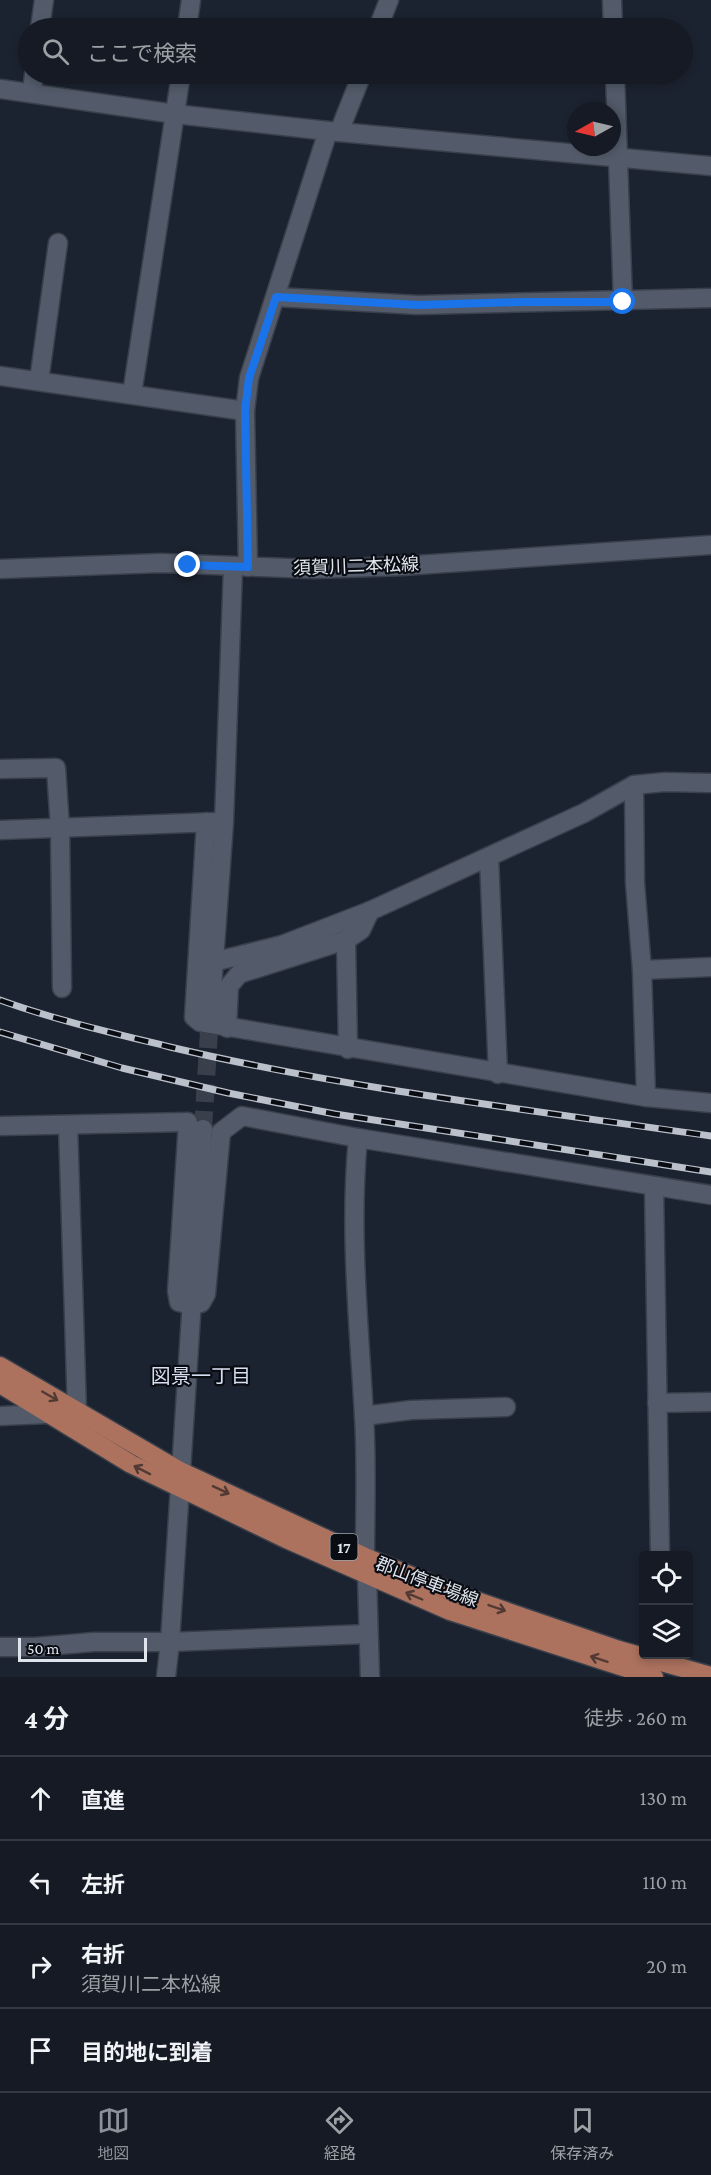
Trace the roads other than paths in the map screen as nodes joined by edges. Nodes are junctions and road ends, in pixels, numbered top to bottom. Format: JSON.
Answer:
{"nodes":[{"id":1,"x":44,"y":0,"type":"edge"},
{"id":2,"x":191,"y":0,"type":"edge"},
{"id":3,"x":389,"y":0,"type":"edge"},
{"id":4,"x":612,"y":0,"type":"edge"},
{"id":5,"x":41,"y":18,"type":"edge"},
{"id":6,"x":188,"y":18,"type":"edge"},
{"id":7,"x":382,"y":18,"type":"edge"},
{"id":8,"x":613,"y":18,"type":"edge"},
{"id":9,"x":33,"y":84,"type":"edge"},
{"id":10,"x":180,"y":84,"type":"edge"},
{"id":11,"x":357,"y":84,"type":"edge"},
{"id":12,"x":615,"y":84,"type":"edge"},
{"id":13,"x":0,"y":89,"type":"edge"},
{"id":14,"x":32,"y":93,"type":"junction"},
{"id":15,"x":175,"y":114,"type":"junction"},
{"id":16,"x":333,"y":131,"type":"junction"},
{"id":17,"x":618,"y":158,"type":"junction"},
{"id":18,"x":711,"y":166,"type":"edge"},
{"id":19,"x":58,"y":243,"type":"dead end"},
{"id":20,"x":276,"y":297,"type":"junction"},
{"id":21,"x":711,"y":298,"type":"edge"},
{"id":22,"x":623,"y":302,"type":"junction"},
{"id":23,"x":0,"y":376,"type":"edge"},
{"id":24,"x":39,"y":381,"type":"junction"},
{"id":25,"x":132,"y":394,"type":"junction"},
{"id":26,"x":245,"y":411,"type":"junction"},
{"id":27,"x":711,"y":545,"type":"edge"},
{"id":28,"x":241,"y":567,"type":"junction"},
{"id":29,"x":0,"y":569,"type":"edge"},
{"id":30,"x":0,"y":769,"type":"edge"},
{"id":31,"x":711,"y":783,"type":"edge"},
{"id":32,"x":634,"y":786,"type":"junction"},
{"id":33,"x":215,"y":822,"type":"junction"},
{"id":34,"x":60,"y":828,"type":"junction"},
{"id":35,"x":0,"y":830,"type":"edge"},
{"id":36,"x":489,"y":857,"type":"junction"},
{"id":37,"x":370,"y":911,"type":"junction"},
{"id":38,"x":346,"y":940,"type":"junction"},
{"id":39,"x":213,"y":962,"type":"junction"},
{"id":40,"x":711,"y":967,"type":"edge"},
{"id":41,"x":642,"y":970,"type":"junction"},
{"id":42,"x":62,"y":988,"type":"dead end"},
{"id":43,"x":210,"y":1015,"type":"tunnel mouth"},
{"id":44,"x":227,"y":1028,"type":"junction"},
{"id":45,"x":348,"y":1048,"type":"junction"},
{"id":46,"x":498,"y":1074,"type":"junction"},
{"id":47,"x":646,"y":1097,"type":"junction"},
{"id":48,"x":711,"y":1103,"type":"edge"},
{"id":49,"x":68,"y":1125,"type":"junction"},
{"id":50,"x":0,"y":1126,"type":"edge"},
{"id":51,"x":204,"y":1128,"type":"junction"},
{"id":52,"x":358,"y":1138,"type":"junction"},
{"id":53,"x":654,"y":1187,"type":"junction"},
{"id":54,"x":711,"y":1195,"type":"edge"},
{"id":55,"x":0,"y":1366,"type":"edge"},
{"id":56,"x":0,"y":1384,"type":"edge"},
{"id":57,"x":711,"y":1402,"type":"edge"},
{"id":58,"x":657,"y":1403,"type":"junction"},
{"id":59,"x":506,"y":1407,"type":"dead end"},
{"id":60,"x":77,"y":1412,"type":"junction"},
{"id":61,"x":47,"y":1414,"type":"junction"},
{"id":62,"x":0,"y":1416,"type":"edge"},
{"id":63,"x":364,"y":1416,"type":"junction"},
{"id":64,"x":180,"y":1480,"type":"junction"},
{"id":65,"x":660,"y":1551,"type":"edge"},
{"id":66,"x":365,"y":1557,"type":"junction"},
{"id":67,"x":367,"y":1576,"type":"junction"},
{"id":68,"x":368,"y":1634,"type":"junction"},
{"id":69,"x":170,"y":1642,"type":"junction"},
{"id":70,"x":0,"y":1647,"type":"edge"},
{"id":71,"x":660,"y":1665,"type":"edge"},
{"id":72,"x":711,"y":1676,"type":"edge"},
{"id":73,"x":166,"y":1677,"type":"edge"},
{"id":74,"x":370,"y":1677,"type":"edge"}],
"edges":[{"from":1,"to":5,"type":"street"},
{"from":2,"to":6,"type":"street"},
{"from":3,"to":7,"type":"street"},
{"from":4,"to":8,"type":"street"},
{"from":9,"to":14,"type":"street"},
{"from":10,"to":15,"type":"street"},
{"from":11,"to":16,"type":"street"},
{"from":12,"to":17,"type":"street"},
{"from":13,"to":14,"type":"street"},
{"from":14,"to":15,"type":"street"},
{"from":15,"to":16,"type":"street"},
{"from":15,"to":25,"type":"street"},
{"from":16,"to":17,"type":"street"},
{"from":16,"to":20,"type":"street"},
{"from":17,"to":18,"type":"street"},
{"from":17,"to":22,"type":"street"},
{"from":19,"to":24,"type":"street"},
{"from":20,"to":22,"type":"street"},
{"from":20,"to":26,"type":"street"},
{"from":21,"to":22,"type":"street"},
{"from":23,"to":24,"type":"street"},
{"from":24,"to":25,"type":"street"},
{"from":25,"to":26,"type":"street"},
{"from":26,"to":28,"type":"street"},
{"from":27,"to":28,"type":"street","name":"須賀川二本松線"},
{"from":28,"to":29,"type":"street","name":"須賀川二本松線"},
{"from":28,"to":33,"type":"street"},
{"from":30,"to":34,"type":"street"},
{"from":31,"to":32,"type":"street"},
{"from":32,"to":36,"type":"street"},
{"from":32,"to":41,"type":"street"},
{"from":33,"to":34,"type":"street"},
{"from":33,"to":39,"type":"street"},
{"from":33,"to":44,"type":"street"},
{"from":34,"to":35,"type":"street"},
{"from":34,"to":42,"type":"street"},
{"from":36,"to":37,"type":"street"},
{"from":36,"to":46,"type":"street"},
{"from":37,"to":38,"type":"street"},
{"from":37,"to":39,"type":"street"},
{"from":38,"to":44,"type":"street"},
{"from":38,"to":45,"type":"street"},
{"from":39,"to":43,"type":"street"},
{"from":40,"to":41,"type":"street"},
{"from":41,"to":47,"type":"street"},
{"from":44,"to":45,"type":"street"},
{"from":45,"to":46,"type":"street"},
{"from":46,"to":47,"type":"street"},
{"from":47,"to":48,"type":"street"},
{"from":49,"to":50,"type":"street"},
{"from":49,"to":51,"type":"street"},
{"from":49,"to":60,"type":"street"},
{"from":51,"to":52,"type":"street"},
{"from":51,"to":64,"type":"street"},
{"from":52,"to":53,"type":"street"},
{"from":52,"to":63,"type":"street"},
{"from":53,"to":54,"type":"street"},
{"from":53,"to":58,"type":"street"},
{"from":55,"to":60,"type":"main road","name":"郡山停車場線","number":"17","one_way":true},
{"from":56,"to":61,"type":"main road","name":"郡山停車場線","number":"17"},
{"from":57,"to":58,"type":"street"},
{"from":58,"to":65,"type":"street"},
{"from":59,"to":63,"type":"street"},
{"from":60,"to":64,"type":"main road","name":"郡山停車場線","number":"17"},
{"from":61,"to":62,"type":"street"},
{"from":64,"to":61,"type":"main road","name":"郡山停車場線","number":"17","one_way":true},
{"from":63,"to":66,"type":"street"},
{"from":64,"to":66,"type":"main road","name":"郡山停車場線","number":"17","one_way":true},
{"from":64,"to":67,"type":"main road","name":"郡山停車場線","number":"17"},
{"from":64,"to":69,"type":"street"},
{"from":66,"to":71,"type":"main road","name":"郡山停車場線","number":"17","one_way":true},
{"from":67,"to":68,"type":"street"},
{"from":71,"to":67,"type":"main road","name":"郡山停車場線","number":"17","one_way":true},
{"from":68,"to":69,"type":"street"},
{"from":68,"to":74,"type":"street"},
{"from":69,"to":70,"type":"street"},
{"from":69,"to":73,"type":"street"},
{"from":71,"to":72,"type":"main road","name":"郡山停車場線","number":"17"}]}
